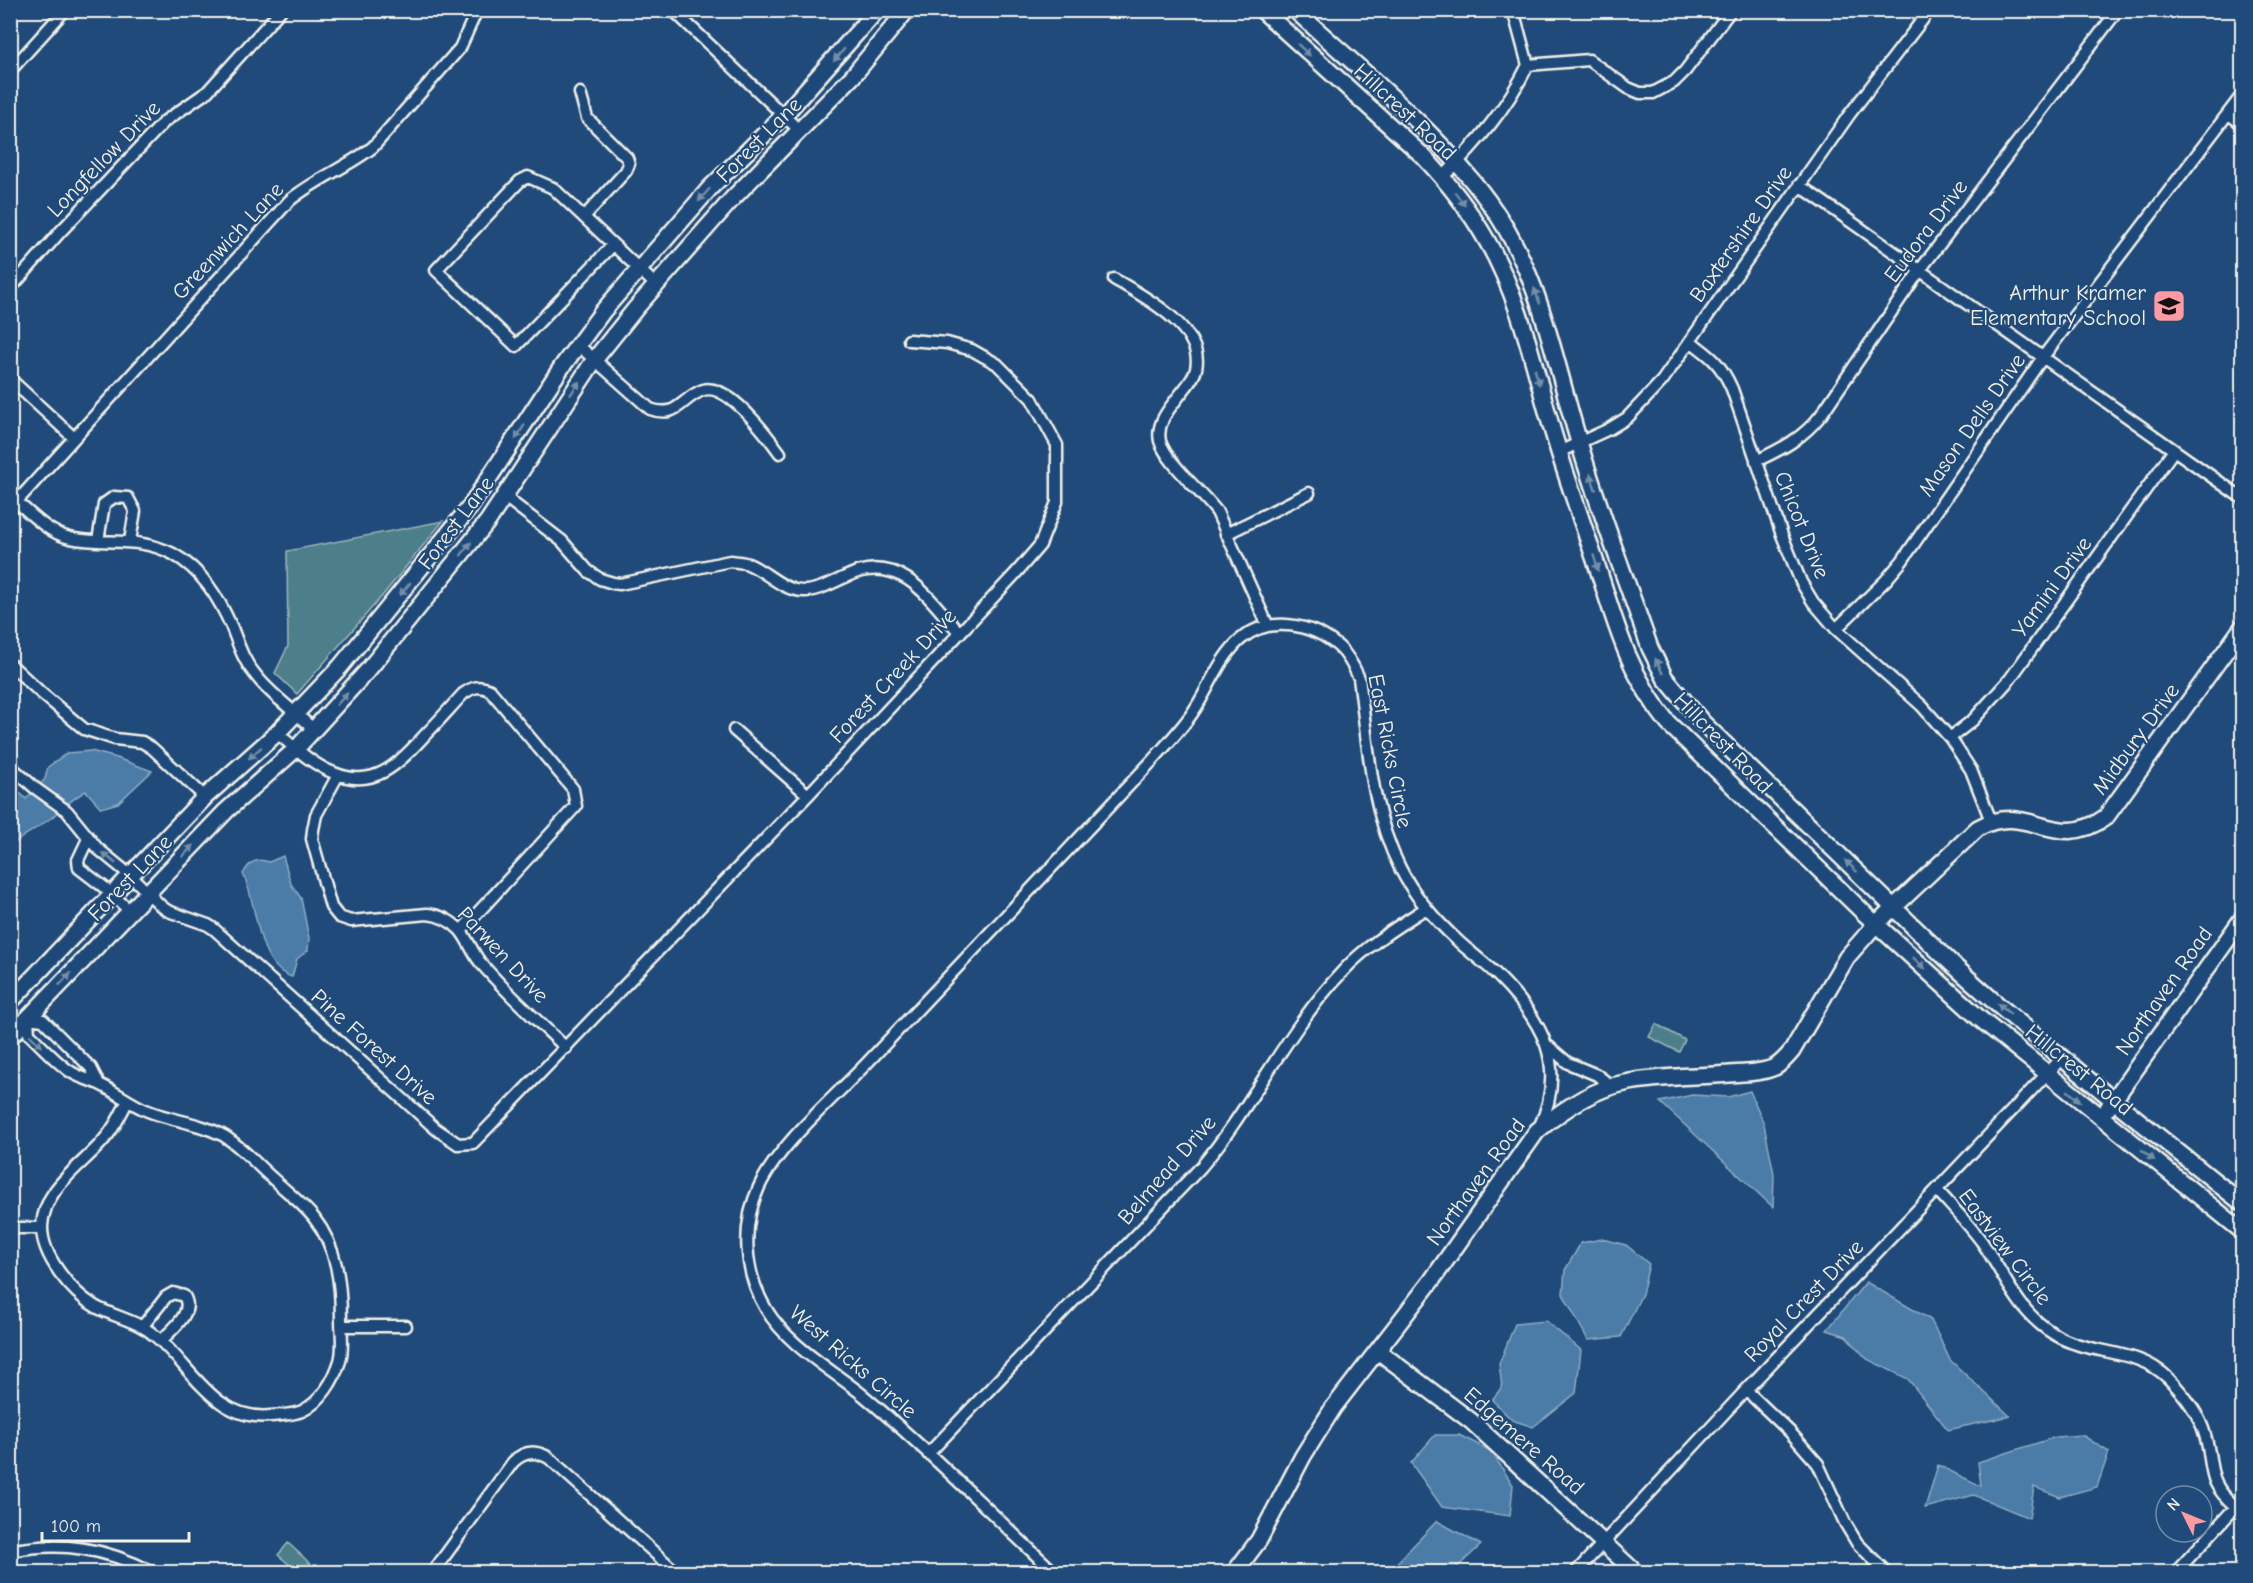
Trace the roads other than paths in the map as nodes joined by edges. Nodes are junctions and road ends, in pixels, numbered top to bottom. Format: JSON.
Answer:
{"nodes":[{"id":1,"x":65,"y":10,"type":"edge"},
{"id":2,"x":281,"y":10,"type":"edge"},
{"id":3,"x":477,"y":10,"type":"edge"},
{"id":4,"x":673,"y":10,"type":"edge"},
{"id":5,"x":877,"y":10,"type":"edge"},
{"id":6,"x":1295,"y":10,"type":"edge"},
{"id":7,"x":1513,"y":10,"type":"edge"},
{"id":8,"x":1731,"y":10,"type":"edge"},
{"id":9,"x":1930,"y":10,"type":"edge"},
{"id":10,"x":2118,"y":10,"type":"edge"},
{"id":11,"x":907,"y":11,"type":"edge"},
{"id":12,"x":1262,"y":11,"type":"edge"},
{"id":13,"x":1528,"y":65,"type":"junction"},
{"id":14,"x":12,"y":67,"type":"edge"},
{"id":15,"x":580,"y":93,"type":"dead end"},
{"id":16,"x":2242,"y":95,"type":"edge"},
{"id":17,"x":2229,"y":114,"type":"junction"},
{"id":18,"x":784,"y":115,"type":"junction"},
{"id":19,"x":2242,"y":124,"type":"edge"},
{"id":20,"x":800,"y":131,"type":"junction"},
{"id":21,"x":1457,"y":162,"type":"junction"},
{"id":22,"x":1443,"y":177,"type":"junction"},
{"id":23,"x":1799,"y":185,"type":"junction"},
{"id":24,"x":584,"y":217,"type":"junction"},
{"id":25,"x":613,"y":245,"type":"junction"},
{"id":26,"x":639,"y":269,"type":"junction"},
{"id":27,"x":1920,"y":270,"type":"junction"},
{"id":28,"x":1114,"y":279,"type":"dead end"},
{"id":29,"x":656,"y":285,"type":"junction"},
{"id":30,"x":10,"y":289,"type":"edge"},
{"id":31,"x":909,"y":340,"type":"dead end"},
{"id":32,"x":1690,"y":341,"type":"junction"},
{"id":33,"x":578,"y":345,"type":"junction"},
{"id":34,"x":2043,"y":357,"type":"junction"},
{"id":35,"x":595,"y":359,"type":"junction"},
{"id":36,"x":10,"y":379,"type":"edge"},
{"id":37,"x":74,"y":438,"type":"junction"},
{"id":38,"x":1579,"y":444,"type":"junction"},
{"id":39,"x":2174,"y":450,"type":"junction"},
{"id":40,"x":1559,"y":452,"type":"junction"},
{"id":41,"x":780,"y":453,"type":"dead end"},
{"id":42,"x":1756,"y":460,"type":"junction"},
{"id":43,"x":1310,"y":493,"type":"dead end"},
{"id":44,"x":505,"y":497,"type":"junction"},
{"id":45,"x":2242,"y":498,"type":"edge"},
{"id":46,"x":14,"y":506,"type":"edge"},
{"id":47,"x":470,"y":507,"type":"junction"},
{"id":48,"x":488,"y":521,"type":"junction"},
{"id":49,"x":1226,"y":534,"type":"junction"},
{"id":50,"x":98,"y":541,"type":"junction"},
{"id":51,"x":130,"y":541,"type":"junction"},
{"id":52,"x":1268,"y":626,"type":"junction"},
{"id":53,"x":2242,"y":628,"type":"edge"},
{"id":54,"x":1836,"y":629,"type":"junction"},
{"id":55,"x":960,"y":633,"type":"junction"},
{"id":56,"x":10,"y":664,"type":"edge"},
{"id":57,"x":297,"y":712,"type":"junction"},
{"id":58,"x":314,"y":730,"type":"junction"},
{"id":59,"x":734,"y":730,"type":"dead end"},
{"id":60,"x":277,"y":733,"type":"junction"},
{"id":61,"x":1950,"y":738,"type":"junction"},
{"id":62,"x":296,"y":748,"type":"junction"},
{"id":63,"x":14,"y":770,"type":"edge"},
{"id":64,"x":338,"y":775,"type":"junction"},
{"id":65,"x":807,"y":795,"type":"junction"},
{"id":66,"x":205,"y":797,"type":"junction"},
{"id":67,"x":1991,"y":821,"type":"junction"},
{"id":68,"x":88,"y":839,"type":"junction"},
{"id":69,"x":130,"y":875,"type":"junction"},
{"id":70,"x":147,"y":892,"type":"junction"},
{"id":71,"x":112,"y":894,"type":"junction"},
{"id":72,"x":1894,"y":907,"type":"junction"},
{"id":73,"x":1426,"y":908,"type":"junction"},
{"id":74,"x":129,"y":911,"type":"junction"},
{"id":75,"x":2242,"y":919,"type":"edge"},
{"id":76,"x":1876,"y":924,"type":"junction"},
{"id":77,"x":461,"y":931,"type":"junction"},
{"id":78,"x":944,"y":980,"type":"joint"},
{"id":79,"x":11,"y":1001,"type":"edge"},
{"id":80,"x":28,"y":1018,"type":"junction"},
{"id":81,"x":10,"y":1037,"type":"edge"},
{"id":82,"x":1548,"y":1046,"type":"junction"},
{"id":83,"x":566,"y":1048,"type":"junction"},
{"id":84,"x":2062,"y":1058,"type":"junction"},
{"id":85,"x":2047,"y":1073,"type":"junction"},
{"id":86,"x":99,"y":1084,"type":"junction"},
{"id":87,"x":1611,"y":1086,"type":"junction"},
{"id":88,"x":2113,"y":1100,"type":"junction"},
{"id":89,"x":128,"y":1102,"type":"junction"},
{"id":90,"x":2102,"y":1119,"type":"junction"},
{"id":91,"x":1538,"y":1131,"type":"junction"},
{"id":92,"x":1937,"y":1190,"type":"junction"},
{"id":93,"x":2242,"y":1203,"type":"edge"},
{"id":94,"x":10,"y":1228,"type":"edge"},
{"id":95,"x":42,"y":1228,"type":"junction"},
{"id":96,"x":2242,"y":1231,"type":"edge"},
{"id":97,"x":341,"y":1326,"type":"junction"},
{"id":98,"x":406,"y":1326,"type":"dead end"},
{"id":99,"x":142,"y":1327,"type":"junction"},
{"id":100,"x":161,"y":1341,"type":"junction"},
{"id":101,"x":1377,"y":1351,"type":"junction"},
{"id":102,"x":1746,"y":1390,"type":"junction"},
{"id":103,"x":928,"y":1454,"type":"junction"},
{"id":104,"x":2239,"y":1504,"type":"edge"},
{"id":105,"x":1603,"y":1542,"type":"junction"},
{"id":106,"x":10,"y":1551,"type":"edge"},
{"id":107,"x":152,"y":1572,"type":"edge"},
{"id":108,"x":433,"y":1572,"type":"edge"},
{"id":109,"x":676,"y":1572,"type":"edge"},
{"id":110,"x":1054,"y":1572,"type":"edge"},
{"id":111,"x":1235,"y":1572,"type":"edge"},
{"id":112,"x":1576,"y":1572,"type":"edge"},
{"id":113,"x":1635,"y":1572,"type":"edge"},
{"id":114,"x":1886,"y":1572,"type":"edge"},
{"id":115,"x":2176,"y":1572,"type":"edge"}],
"edges":[{"from":1,"to":14,"type":"street"},
{"from":2,"to":30,"type":"street","name":"Longfellow Drive"},
{"from":3,"to":37,"type":"street","name":"Greenwich Lane"},
{"from":4,"to":18,"type":"street"},
{"from":5,"to":18,"type":"main road","name":"Forest Lane","one_way":true},
{"from":6,"to":21,"type":"main road","name":"Hillcrest Road"},
{"from":7,"to":13,"type":"street"},
{"from":8,"to":13,"type":"street"},
{"from":9,"to":23,"type":"street","name":"Baxtershire Drive"},
{"from":10,"to":27,"type":"street","name":"Eudora Drive"},
{"from":11,"to":20,"type":"main road","name":"Forest Lane"},
{"from":12,"to":22,"type":"main road","name":"Hillcrest Road","one_way":true},
{"from":13,"to":21,"type":"street"},
{"from":15,"to":24,"type":"street"},
{"from":16,"to":17,"type":"street","name":"Mason Dells Drive"},
{"from":17,"to":19,"type":"street"},
{"from":17,"to":34,"type":"street","name":"Mason Dells Drive"},
{"from":18,"to":20,"type":"street"},
{"from":18,"to":26,"type":"main road","name":"Forest Lane","one_way":true},
{"from":20,"to":29,"type":"main road","name":"Forest Lane"},
{"from":21,"to":22,"type":"street"},
{"from":38,"to":21,"type":"main road","name":"Hillcrest Road","one_way":true},
{"from":22,"to":40,"type":"main road","name":"Hillcrest Road","one_way":true},
{"from":23,"to":27,"type":"street"},
{"from":23,"to":32,"type":"street","name":"Baxtershire Drive"},
{"from":24,"to":25,"type":"street"},
{"from":24,"to":25,"type":"street"},
{"from":25,"to":26,"type":"street"},
{"from":26,"to":29,"type":"street"},
{"from":26,"to":33,"type":"main road","name":"Forest Lane"},
{"from":27,"to":34,"type":"street"},
{"from":27,"to":42,"type":"street","name":"Eudora Drive"},
{"from":28,"to":49,"type":"street"},
{"from":29,"to":35,"type":"main road","name":"Forest Lane"},
{"from":31,"to":55,"type":"street","name":"Forest Creek Drive"},
{"from":32,"to":38,"type":"street","name":"Baxtershire Drive"},
{"from":32,"to":42,"type":"street","name":"Chicot Drive"},
{"from":33,"to":35,"type":"street"},
{"from":33,"to":47,"type":"main road","name":"Forest Lane","one_way":true},
{"from":34,"to":39,"type":"street"},
{"from":34,"to":54,"type":"street","name":"Mason Dells Drive"},
{"from":35,"to":41,"type":"street"},
{"from":44,"to":35,"type":"main road","name":"Forest Lane","one_way":true},
{"from":36,"to":37,"type":"street"},
{"from":37,"to":46,"type":"street","name":"Greenwich Lane"},
{"from":38,"to":40,"type":"street","name":"Baxtershire Drive"},
{"from":72,"to":38,"type":"main road","name":"Hillcrest Road","one_way":true},
{"from":39,"to":45,"type":"street"},
{"from":39,"to":61,"type":"street","name":"Yamini Drive"},
{"from":40,"to":76,"type":"main road","name":"Hillcrest Road","one_way":true},
{"from":42,"to":54,"type":"street","name":"Chicot Drive"},
{"from":43,"to":49,"type":"street"},
{"from":44,"to":48,"type":"main road","name":"Forest Lane"},
{"from":44,"to":55,"type":"street"},
{"from":46,"to":50,"type":"street"},
{"from":47,"to":48,"type":"main road"},
{"from":47,"to":57,"type":"main road","name":"Forest Lane","one_way":true},
{"from":58,"to":48,"type":"main road","name":"Forest Lane","one_way":true},
{"from":49,"to":52,"type":"street"},
{"from":50,"to":51,"type":"street"},
{"from":50,"to":51,"type":"street"},
{"from":51,"to":57,"type":"street"},
{"from":52,"to":73,"type":"street","name":"East Ricks Circle"},
{"from":52,"to":78,"type":"street","name":"East Ricks Circle"},
{"from":53,"to":67,"type":"main road","name":"Midbury Drive"},
{"from":54,"to":61,"type":"street","name":"Chicot Drive"},
{"from":55,"to":65,"type":"street","name":"Forest Creek Drive"},
{"from":56,"to":66,"type":"street"},
{"from":57,"to":58,"type":"street"},
{"from":57,"to":60,"type":"main road","name":"Forest Lane"},
{"from":58,"to":62,"type":"main road","name":"Forest Lane"},
{"from":59,"to":65,"type":"street"},
{"from":60,"to":62,"type":"street"},
{"from":60,"to":66,"type":"main road","name":"Forest Lane","one_way":true},
{"from":61,"to":67,"type":"street","name":"Chicot Drive"},
{"from":62,"to":64,"type":"street"},
{"from":70,"to":62,"type":"main road","name":"Forest Lane","one_way":true},
{"from":63,"to":68,"type":"street"},
{"from":64,"to":77,"type":"street","name":"Parwen Drive"},
{"from":64,"to":77,"type":"street"},
{"from":65,"to":83,"type":"street","name":"Forest Creek Drive"},
{"from":66,"to":69,"type":"main road","name":"Forest Lane"},
{"from":67,"to":72,"type":"main road"},
{"from":69,"to":68,"type":"street","one_way":true},
{"from":68,"to":71,"type":"street"},
{"from":69,"to":70,"type":"street"},
{"from":69,"to":71,"type":"main road","name":"Forest Lane"},
{"from":70,"to":74,"type":"main road","name":"Forest Lane"},
{"from":70,"to":83,"type":"street","name":"Pine Forest Drive"},
{"from":71,"to":74,"type":"street"},
{"from":71,"to":79,"type":"main road","name":"Forest Lane"},
{"from":72,"to":76,"type":"main road","name":"Northaven Road"},
{"from":84,"to":72,"type":"main road","name":"Hillcrest Road","one_way":true},
{"from":73,"to":82,"type":"street","name":"East Ricks Circle"},
{"from":73,"to":103,"type":"street","name":"Belmead Drive"},
{"from":80,"to":74,"type":"main road","name":"Forest Lane","one_way":true},
{"from":75,"to":88,"type":"main road","name":"Northaven Road"},
{"from":76,"to":85,"type":"main road","name":"Hillcrest Road","one_way":true},
{"from":76,"to":87,"type":"main road","name":"Northaven Road"},
{"from":77,"to":83,"type":"street","name":"Parwen Drive"},
{"from":78,"to":103,"type":"street","name":"West Ricks Circle"},
{"from":79,"to":80,"type":"main road"},
{"from":80,"to":81,"type":"main road","name":"Forest Lane"},
{"from":80,"to":86,"type":"street"},
{"from":80,"to":86,"type":"street","one_way":true},
{"from":82,"to":87,"type":"street","name":"East Ricks Circle"},
{"from":82,"to":91,"type":"street","name":"East Ricks Circle"},
{"from":84,"to":85,"type":"street","name":"Royal Crest Drive"},
{"from":84,"to":88,"type":"main road","name":"Hillcrest Road"},
{"from":85,"to":90,"type":"main road","name":"Hillcrest Road","one_way":true},
{"from":85,"to":92,"type":"street","name":"Royal Crest Drive"},
{"from":86,"to":89,"type":"street"},
{"from":87,"to":91,"type":"main road","name":"Northaven Road"},
{"from":88,"to":90,"type":"main road","name":"Northaven Road"},
{"from":88,"to":93,"type":"main road","name":"Hillcrest Road"},
{"from":89,"to":95,"type":"street"},
{"from":89,"to":97,"type":"street"},
{"from":90,"to":96,"type":"main road","name":"Hillcrest Road","one_way":true},
{"from":91,"to":101,"type":"main road","name":"Northaven Road"},
{"from":92,"to":102,"type":"street","name":"Royal Crest Drive"},
{"from":92,"to":104,"type":"street","name":"Eastview Circle"},
{"from":94,"to":95,"type":"street"},
{"from":95,"to":99,"type":"street"},
{"from":97,"to":98,"type":"street"},
{"from":97,"to":100,"type":"street"},
{"from":99,"to":100,"type":"street"},
{"from":99,"to":100,"type":"street"},
{"from":101,"to":105,"type":"main road","name":"Edgemere Road"},
{"from":101,"to":111,"type":"main road","name":"Northaven Road"},
{"from":102,"to":105,"type":"street","name":"Royal Crest Drive"},
{"from":102,"to":114,"type":"street"},
{"from":103,"to":110,"type":"street","name":"West Ricks Circle"},
{"from":104,"to":115,"type":"street"},
{"from":105,"to":112,"type":"street","name":"Royal Crest Drive"},
{"from":105,"to":113,"type":"main road","name":"Edgemere Road"},
{"from":106,"to":107,"type":"street"},
{"from":108,"to":109,"type":"street"}]}
